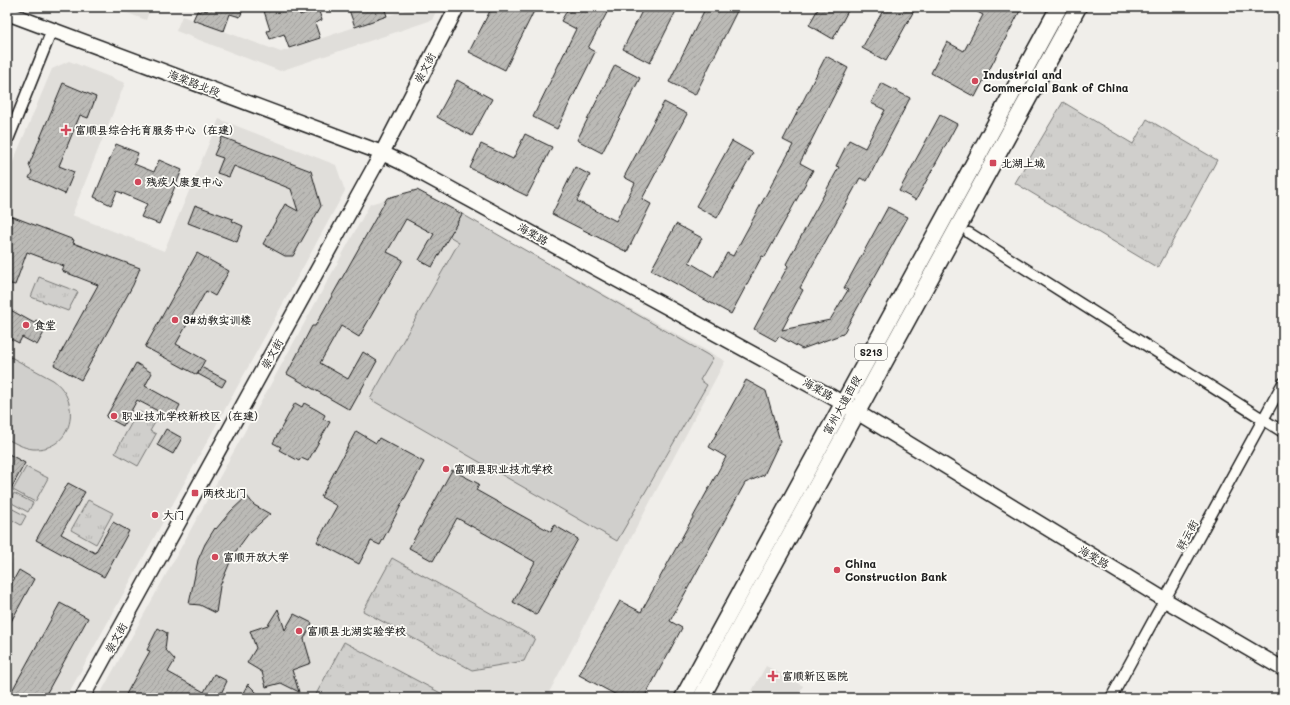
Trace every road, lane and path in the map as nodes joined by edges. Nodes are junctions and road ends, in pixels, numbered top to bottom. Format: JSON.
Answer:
{"nodes":[{"id":1,"x":457,"y":7,"type":"edge"},
{"id":2,"x":1059,"y":7,"type":"edge"},
{"id":3,"x":1078,"y":7,"type":"edge"},
{"id":4,"x":7,"y":13,"type":"edge"},
{"id":5,"x":52,"y":30,"type":"junction"},
{"id":6,"x":7,"y":142,"type":"edge"},
{"id":7,"x":382,"y":153,"type":"junction"},
{"id":8,"x":969,"y":233,"type":"dead end"},
{"id":9,"x":1283,"y":383,"type":"edge"},
{"id":10,"x":843,"y":403,"type":"junction"},
{"id":11,"x":857,"y":412,"type":"junction"},
{"id":12,"x":1263,"y":420,"type":"junction"},
{"id":13,"x":1283,"y":432,"type":"edge"},
{"id":14,"x":1165,"y":600,"type":"junction"},
{"id":15,"x":1283,"y":669,"type":"edge"},
{"id":16,"x":82,"y":698,"type":"edge"},
{"id":17,"x":683,"y":698,"type":"edge"},
{"id":18,"x":701,"y":698,"type":"edge"},
{"id":19,"x":1112,"y":698,"type":"edge"}],
"edges":[{"from":1,"to":7,"type":"street","name":"崇文街"},
{"from":2,"to":10,"type":"main road","name":"富州大道西段","number":"S213"},
{"from":3,"to":11,"type":"main road","name":"富州大道西段","number":"S213"},
{"from":4,"to":5,"type":"street","name":"海棠路北段"},
{"from":5,"to":6,"type":"street"},
{"from":5,"to":7,"type":"street","name":"海棠路北段"},
{"from":7,"to":10,"type":"street","name":"海棠路"},
{"from":7,"to":16,"type":"street","name":"崇文街"},
{"from":8,"to":12,"type":"street"},
{"from":9,"to":12,"type":"street","name":"祥云街"},
{"from":10,"to":11,"type":"street","name":"海棠路"},
{"from":10,"to":17,"type":"main road","name":"富州大道西段","number":"S213"},
{"from":11,"to":14,"type":"street","name":"海棠路"},
{"from":11,"to":18,"type":"main road","name":"富州大道西段","number":"S213"},
{"from":12,"to":13,"type":"street"},
{"from":12,"to":14,"type":"street","name":"祥云街"},
{"from":14,"to":15,"type":"street","name":"海棠路"},
{"from":14,"to":19,"type":"street","name":"祥云街"}]}
